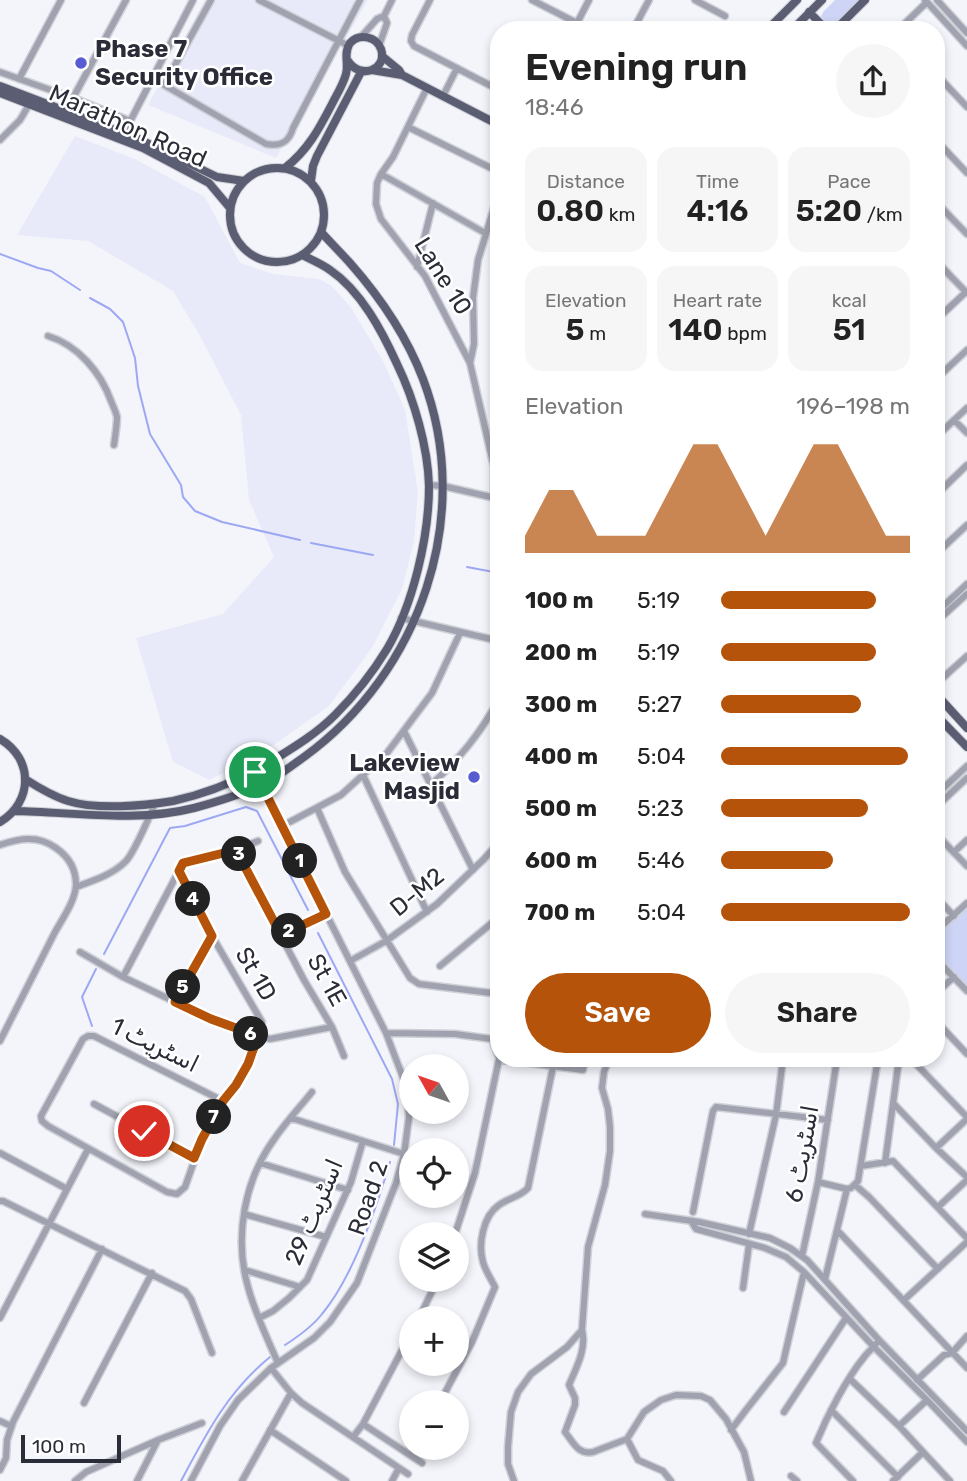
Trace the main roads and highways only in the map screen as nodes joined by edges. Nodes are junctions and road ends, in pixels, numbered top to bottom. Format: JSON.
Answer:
{"nodes":[{"id":1,"x":797,"y":0,"type":"edge"},
{"id":2,"x":822,"y":0,"type":"edge"},
{"id":3,"x":865,"y":0,"type":"edge"},
{"id":4,"x":809,"y":12,"type":"junction"},
{"id":5,"x":776,"y":21,"type":"edge"},
{"id":6,"x":800,"y":21,"type":"edge"},
{"id":7,"x":818,"y":21,"type":"edge"},
{"id":8,"x":844,"y":21,"type":"edge"},
{"id":9,"x":382,"y":56,"type":"junction"},
{"id":10,"x":348,"y":61,"type":"junction"},
{"id":11,"x":372,"y":70,"type":"junction"},
{"id":12,"x":361,"y":72,"type":"junction"},
{"id":13,"x":402,"y":75,"type":"junction"},
{"id":14,"x":0,"y":86,"type":"edge"},
{"id":15,"x":0,"y":93,"type":"edge"},
{"id":16,"x":490,"y":120,"type":"edge"},
{"id":17,"x":285,"y":168,"type":"junction"},
{"id":18,"x":244,"y":181,"type":"junction"},
{"id":19,"x":311,"y":181,"type":"junction"},
{"id":20,"x":230,"y":208,"type":"junction"},
{"id":21,"x":321,"y":232,"type":"junction"},
{"id":22,"x":302,"y":255,"type":"junction"},
{"id":23,"x":945,"y":704,"type":"edge"},
{"id":24,"x":945,"y":724,"type":"edge"},
{"id":25,"x":967,"y":728,"type":"edge"},
{"id":26,"x":0,"y":739,"type":"edge"},
{"id":27,"x":967,"y":747,"type":"edge"},
{"id":28,"x":25,"y":779,"type":"junction"},
{"id":29,"x":14,"y":811,"type":"junction"},
{"id":30,"x":0,"y":822,"type":"edge"}],
"edges":[{"from":1,"to":5,"type":"main road"},
{"from":2,"to":4,"type":"main road"},
{"from":3,"to":8,"type":"main road"},
{"from":4,"to":6,"type":"main road"},
{"from":4,"to":7,"type":"main road"},
{"from":9,"to":10,"type":"main road"},
{"from":9,"to":11,"type":"main road"},
{"from":9,"to":13,"type":"main road"},
{"from":10,"to":12,"type":"main road"},
{"from":10,"to":17,"type":"main road"},
{"from":11,"to":12,"type":"main road"},
{"from":11,"to":13,"type":"main road"},
{"from":12,"to":19,"type":"main road"},
{"from":13,"to":16,"type":"main road"},
{"from":14,"to":18,"type":"main road","name":"Marathon Road"},
{"from":15,"to":20,"type":"main road","name":"Marathon Road"},
{"from":17,"to":18,"type":"main road"},
{"from":17,"to":19,"type":"main road"},
{"from":18,"to":20,"type":"main road"},
{"from":19,"to":21,"type":"main road"},
{"from":20,"to":22,"type":"main road"},
{"from":21,"to":22,"type":"main road"},
{"from":21,"to":29,"type":"main road"},
{"from":22,"to":28,"type":"main road"},
{"from":23,"to":25,"type":"main road"},
{"from":24,"to":27,"type":"main road"},
{"from":26,"to":28,"type":"main road"},
{"from":28,"to":29,"type":"main road"},
{"from":29,"to":30,"type":"main road"}]}
